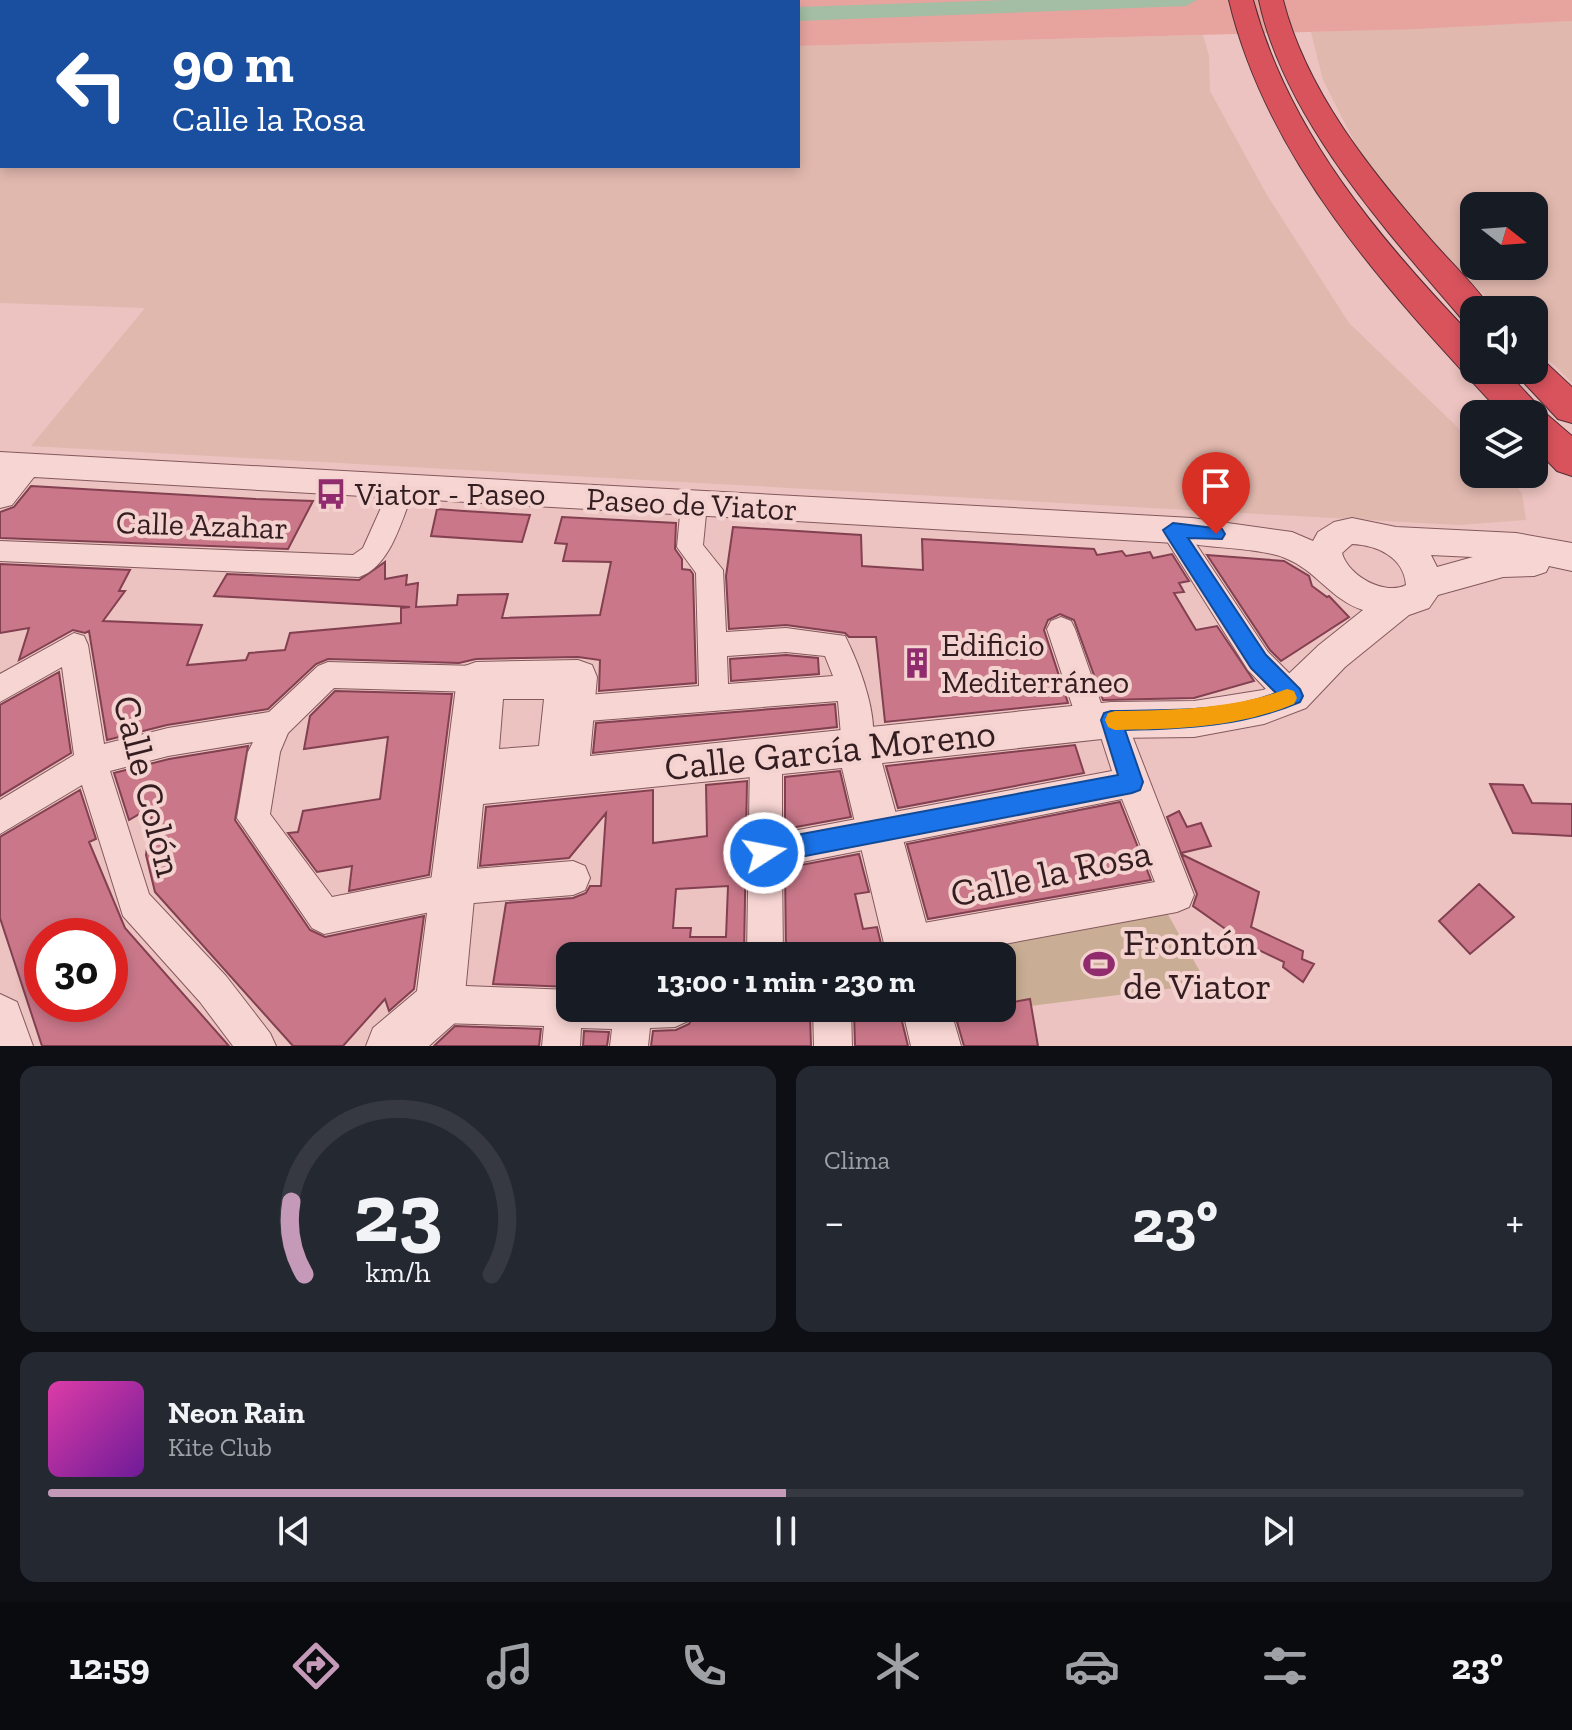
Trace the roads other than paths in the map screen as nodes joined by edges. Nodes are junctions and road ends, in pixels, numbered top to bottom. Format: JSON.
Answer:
{"nodes":[{"id":1,"x":1241,"y":0,"type":"edge"},
{"id":2,"x":1271,"y":0,"type":"edge"},
{"id":3,"x":1462,"y":296,"type":"edge"},
{"id":4,"x":1460,"y":346,"type":"edge"},
{"id":5,"x":1496,"y":384,"type":"edge"},
{"id":6,"x":1545,"y":384,"type":"edge"},
{"id":7,"x":1512,"y":400,"type":"edge"},
{"id":8,"x":1572,"y":410,"type":"edge"},
{"id":9,"x":1548,"y":437,"type":"edge"},
{"id":10,"x":1572,"y":461,"type":"edge"},
{"id":11,"x":12,"y":465,"type":"edge"},
{"id":12,"x":402,"y":487,"type":"junction"},
{"id":13,"x":0,"y":496,"type":"edge"},
{"id":14,"x":694,"y":504,"type":"junction"},
{"id":15,"x":1182,"y":530,"type":"junction"},
{"id":16,"x":1393,"y":540,"type":"junction"},
{"id":17,"x":0,"y":551,"type":"edge"},
{"id":18,"x":1572,"y":557,"type":"edge"},
{"id":19,"x":1337,"y":563,"type":"junction"},
{"id":20,"x":1396,"y":604,"type":"junction"},
{"id":21,"x":1061,"y":629,"type":"dead end"},
{"id":22,"x":712,"y":645,"type":"junction"},
{"id":23,"x":476,"y":679,"type":"junction"},
{"id":24,"x":852,"y":687,"type":"junction"},
{"id":25,"x":0,"y":689,"type":"edge"},
{"id":26,"x":1292,"y":696,"type":"junction"},
{"id":27,"x":566,"y":699,"type":"junction"},
{"id":28,"x":714,"y":700,"type":"junction"},
{"id":29,"x":1102,"y":721,"type":"junction"},
{"id":30,"x":277,"y":724,"type":"junction"},
{"id":31,"x":858,"y":747,"type":"junction"},
{"id":32,"x":766,"y":756,"type":"junction"},
{"id":33,"x":91,"y":762,"type":"junction"},
{"id":34,"x":567,"y":778,"type":"junction"},
{"id":35,"x":1132,"y":782,"type":"junction"},
{"id":36,"x":465,"y":786,"type":"junction"},
{"id":37,"x":0,"y":818,"type":"edge"},
{"id":38,"x":877,"y":831,"type":"junction"},
{"id":39,"x":764,"y":853,"type":"junction"},
{"id":40,"x":573,"y":878,"type":"dead end"},
{"id":41,"x":453,"y":890,"type":"junction"},
{"id":42,"x":765,"y":942,"type":"edge"},
{"id":43,"x":907,"y":942,"type":"edge"},
{"id":44,"x":948,"y":942,"type":"edge"},
{"id":45,"x":440,"y":1004,"type":"junction"},
{"id":46,"x":556,"y":1008,"type":"edge"},
{"id":47,"x":0,"y":1019,"type":"edge"},
{"id":48,"x":563,"y":1022,"type":"edge"},
{"id":49,"x":611,"y":1022,"type":"edge"},
{"id":50,"x":832,"y":1022,"type":"edge"},
{"id":51,"x":930,"y":1022,"type":"edge"},
{"id":52,"x":631,"y":1028,"type":"edge"},
{"id":53,"x":8,"y":1046,"type":"edge"},
{"id":54,"x":257,"y":1046,"type":"edge"},
{"id":55,"x":391,"y":1046,"type":"edge"},
{"id":56,"x":561,"y":1046,"type":"edge"},
{"id":57,"x":833,"y":1046,"type":"edge"},
{"id":58,"x":936,"y":1046,"type":"edge"}],
"edges":[{"from":1,"to":4,"type":"highway"},
{"from":2,"to":3,"type":"highway"},
{"from":5,"to":7,"type":"highway"},
{"from":6,"to":8,"type":"highway"},
{"from":9,"to":10,"type":"highway"},
{"from":11,"to":12,"type":"street","name":"Paseo de Viator"},
{"from":11,"to":13,"type":"street"},
{"from":12,"to":14,"type":"street","name":"Paseo de Viator"},
{"from":12,"to":17,"type":"street","name":"Calle Azahar"},
{"from":14,"to":15,"type":"street","name":"Paseo de Viator"},
{"from":14,"to":22,"type":"street"},
{"from":15,"to":19,"type":"street","name":"Paseo de Viator"},
{"from":15,"to":26,"type":"street"},
{"from":16,"to":18,"type":"street"},
{"from":16,"to":19,"type":"street"},
{"from":16,"to":20,"type":"street"},
{"from":18,"to":20,"type":"street"},
{"from":19,"to":20,"type":"street"},
{"from":20,"to":26,"type":"street","name":"Calle García Moreno"},
{"from":21,"to":29,"type":"street"},
{"from":22,"to":24,"type":"street"},
{"from":22,"to":28,"type":"street"},
{"from":23,"to":27,"type":"street"},
{"from":23,"to":30,"type":"street"},
{"from":23,"to":36,"type":"street"},
{"from":24,"to":28,"type":"street"},
{"from":24,"to":31,"type":"street"},
{"from":25,"to":33,"type":"street","name":"Calle Colón"},
{"from":26,"to":29,"type":"street","name":"Calle García Moreno"},
{"from":27,"to":28,"type":"street"},
{"from":27,"to":34,"type":"street"},
{"from":29,"to":31,"type":"street","name":"Calle García Moreno"},
{"from":29,"to":35,"type":"street","name":"Calle la Rosa"},
{"from":30,"to":33,"type":"street"},
{"from":30,"to":41,"type":"street"},
{"from":31,"to":32,"type":"street","name":"Calle García Moreno"},
{"from":31,"to":38,"type":"street"},
{"from":32,"to":34,"type":"street","name":"Calle García Moreno"},
{"from":32,"to":39,"type":"street"},
{"from":33,"to":37,"type":"street"},
{"from":33,"to":54,"type":"street","name":"Calle Colón"},
{"from":34,"to":36,"type":"street","name":"Calle García Moreno"},
{"from":35,"to":38,"type":"street"},
{"from":35,"to":44,"type":"street","name":"Calle la Rosa"},
{"from":36,"to":41,"type":"street"},
{"from":38,"to":39,"type":"street"},
{"from":38,"to":43,"type":"street"},
{"from":39,"to":42,"type":"street"},
{"from":40,"to":41,"type":"street"},
{"from":41,"to":45,"type":"street"},
{"from":45,"to":46,"type":"street"},
{"from":45,"to":55,"type":"street"},
{"from":47,"to":53,"type":"street"},
{"from":48,"to":56,"type":"street"},
{"from":49,"to":52,"type":"street"},
{"from":50,"to":57,"type":"street"},
{"from":51,"to":58,"type":"street"}]}
